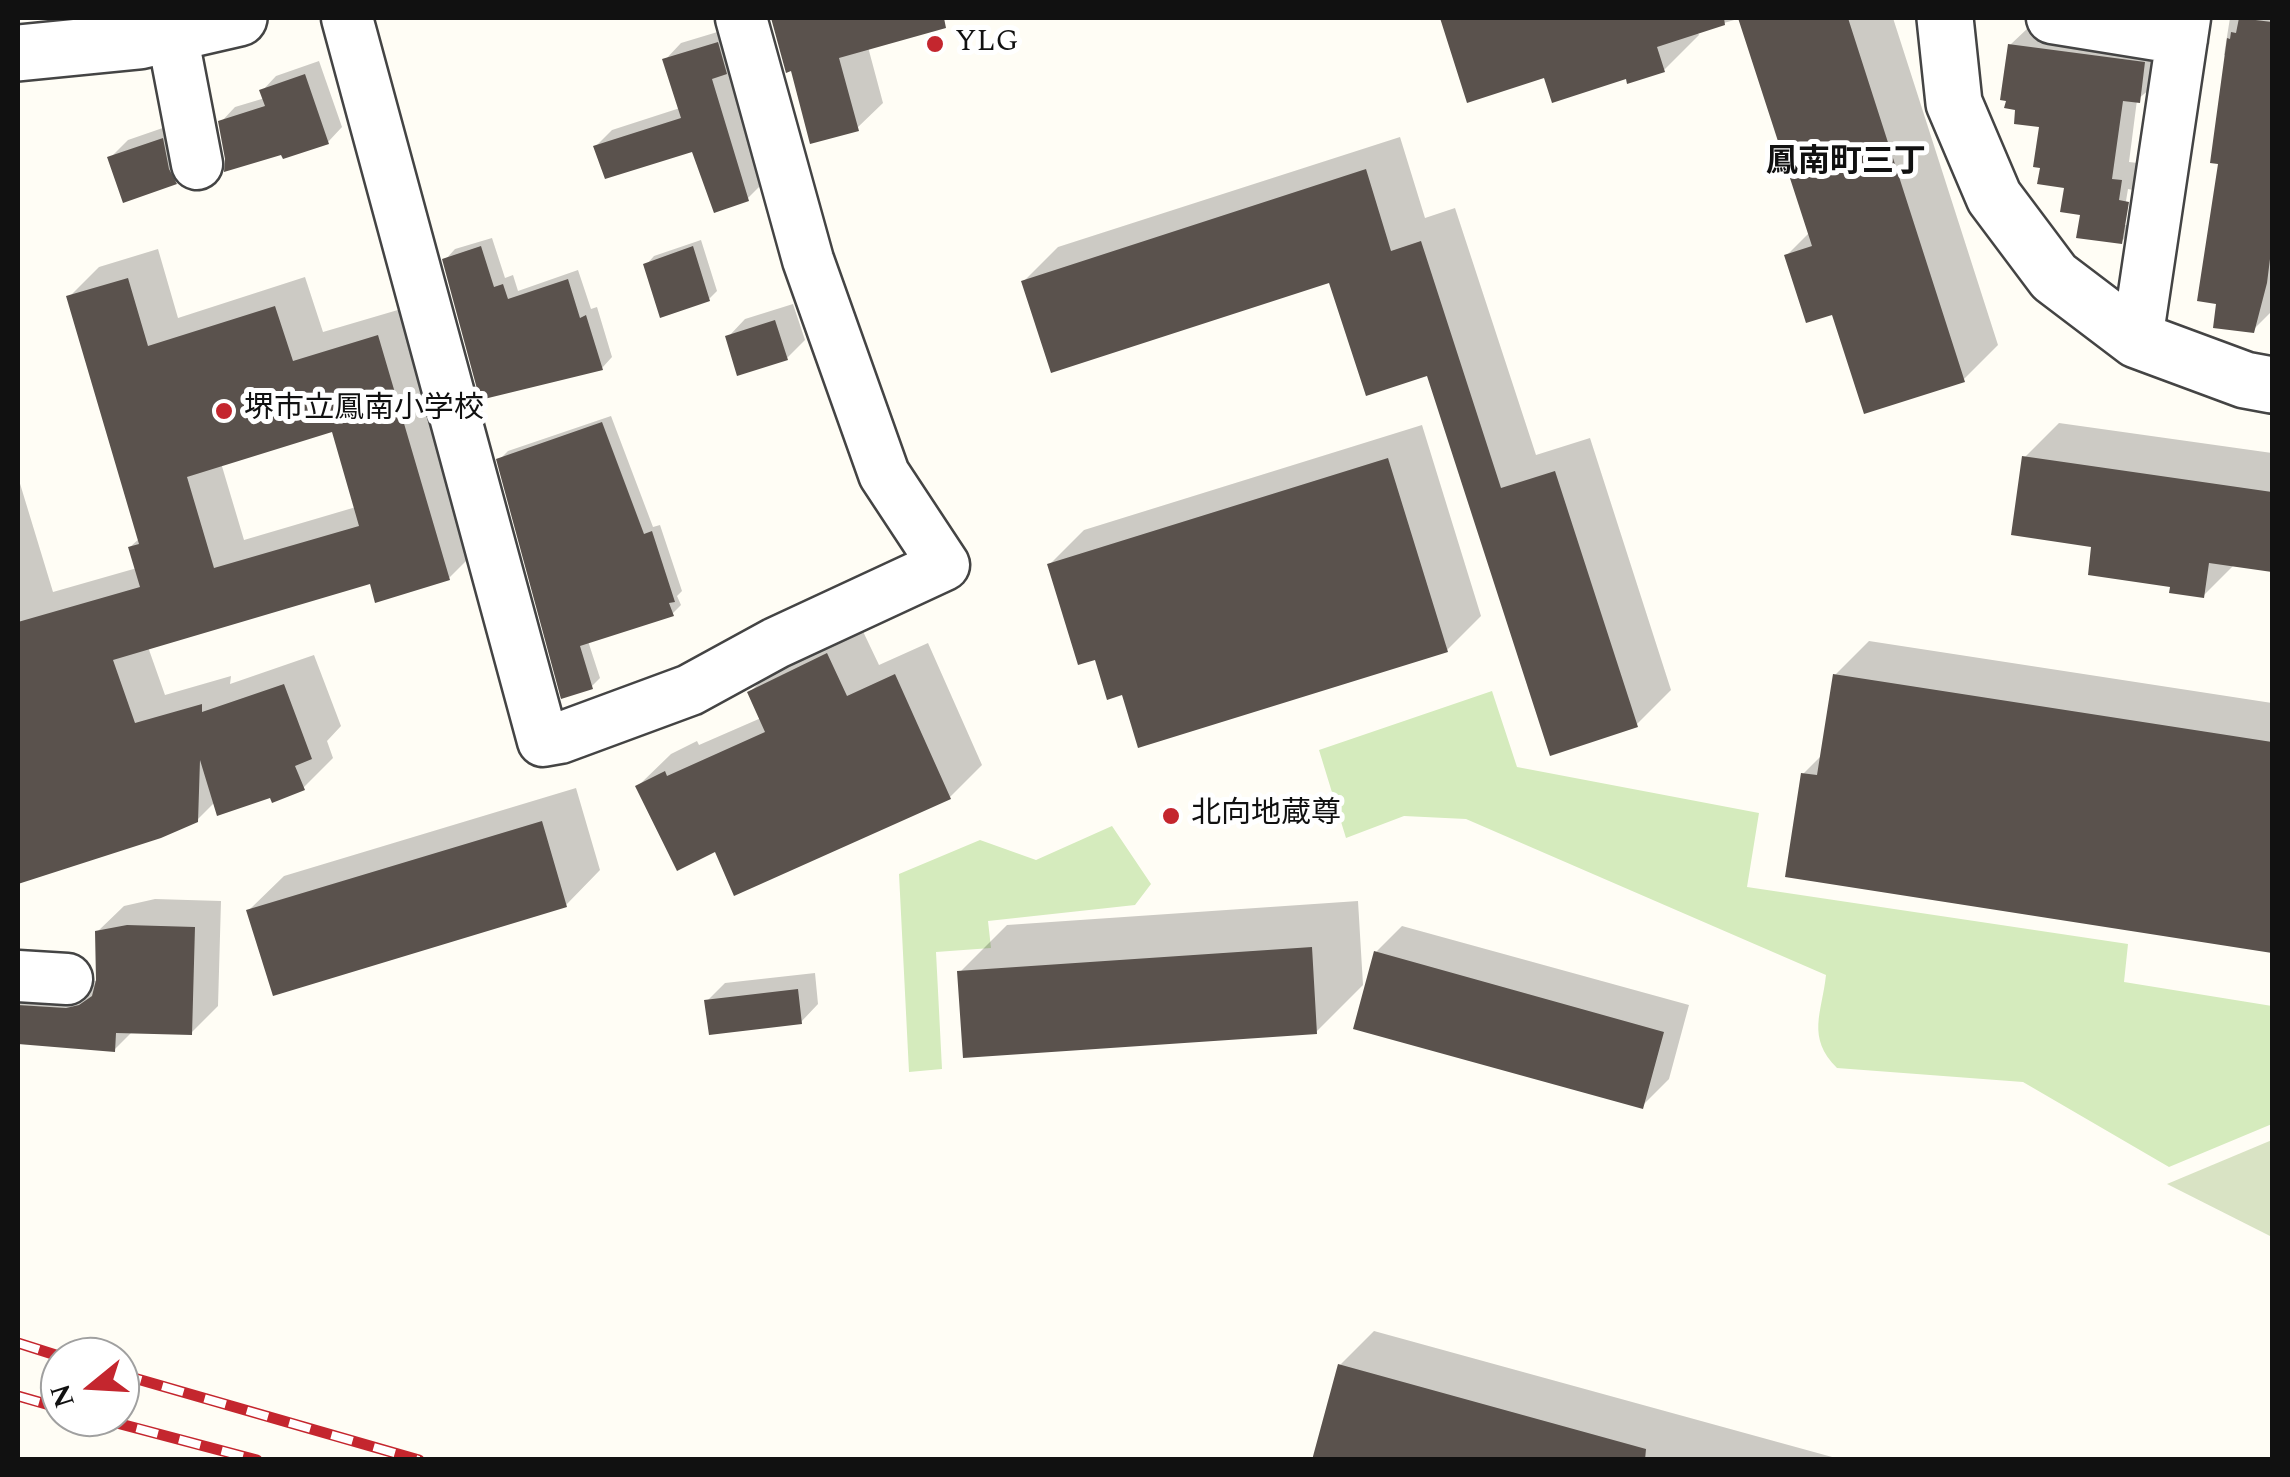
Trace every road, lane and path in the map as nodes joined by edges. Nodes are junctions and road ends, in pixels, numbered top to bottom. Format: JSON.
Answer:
{"nodes":[{"id":1,"x":239,"y":18,"type":"edge"},
{"id":2,"x":347,"y":18,"type":"edge"},
{"id":3,"x":741,"y":18,"type":"edge"},
{"id":4,"x":1945,"y":18,"type":"edge"},
{"id":5,"x":2052,"y":18,"type":"edge"},
{"id":6,"x":2184,"y":28,"type":"edge"},
{"id":7,"x":148,"y":31,"type":"edge"},
{"id":8,"x":18,"y":54,"type":"edge"},
{"id":9,"x":197,"y":164,"type":"dead end"},
{"id":10,"x":2137,"y":340,"type":"junction"},
{"id":11,"x":2272,"y":385,"type":"edge"},
{"id":12,"x":18,"y":976,"type":"edge"},
{"id":13,"x":67,"y":979,"type":"dead end"}],
"edges":[{"from":1,"to":7,"type":"street"},
{"from":2,"to":3,"type":"street"},
{"from":4,"to":10,"type":"street"},
{"from":5,"to":6,"type":"street"},
{"from":6,"to":10,"type":"street"},
{"from":7,"to":8,"type":"street"},
{"from":7,"to":9,"type":"street"},
{"from":10,"to":11,"type":"street"},
{"from":12,"to":13,"type":"street"}]}
